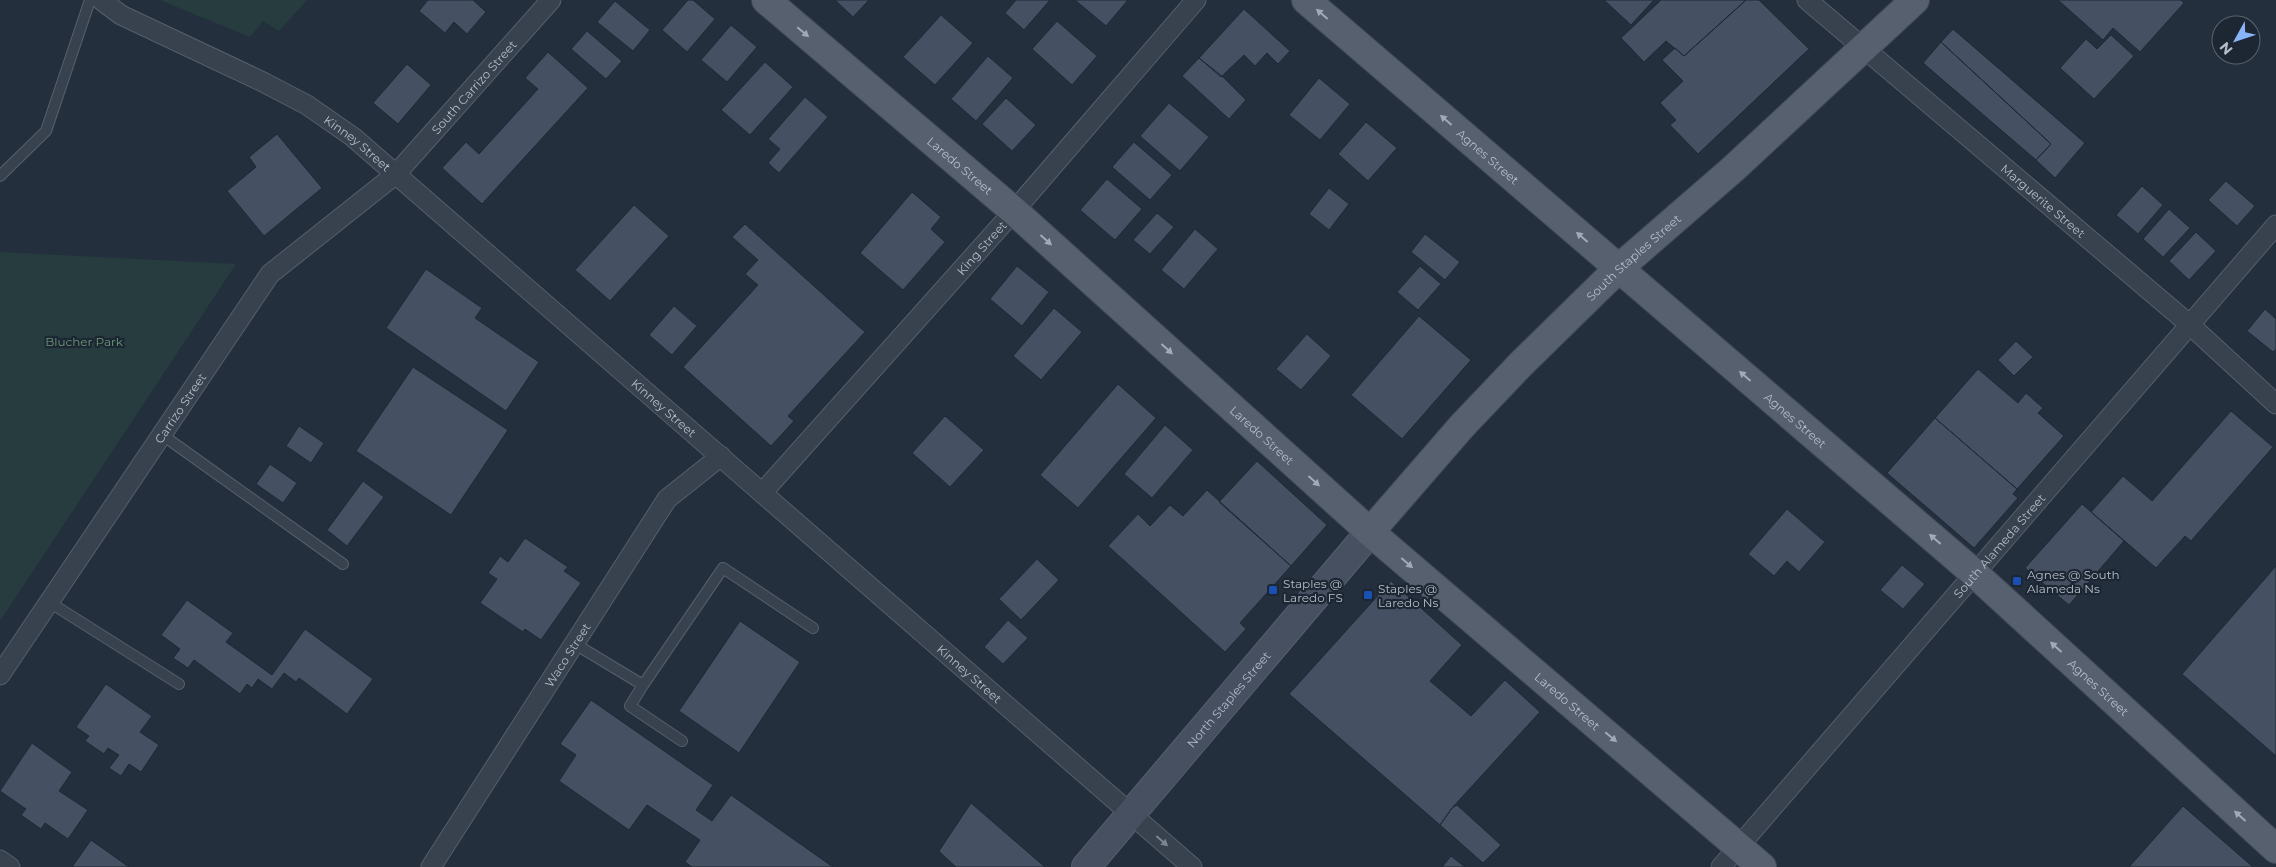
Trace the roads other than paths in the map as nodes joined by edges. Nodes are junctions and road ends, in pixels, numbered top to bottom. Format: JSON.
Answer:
{"nodes":[{"id":1,"x":90,"y":0,"type":"edge"},
{"id":2,"x":101,"y":0,"type":"edge"},
{"id":3,"x":551,"y":0,"type":"edge"},
{"id":4,"x":766,"y":0,"type":"edge"},
{"id":5,"x":1196,"y":0,"type":"edge"},
{"id":6,"x":1306,"y":0,"type":"edge"},
{"id":7,"x":1807,"y":0,"type":"edge"},
{"id":8,"x":1915,"y":0,"type":"edge"},
{"id":9,"x":1863,"y":49,"type":"junction"},
{"id":10,"x":396,"y":174,"type":"junction"},
{"id":11,"x":0,"y":176,"type":"edge"},
{"id":12,"x":1014,"y":211,"type":"junction"},
{"id":13,"x":2276,"y":224,"type":"edge"},
{"id":14,"x":1619,"y":268,"type":"junction"},
{"id":15,"x":2188,"y":324,"type":"junction"},
{"id":16,"x":2276,"y":404,"type":"edge"},
{"id":17,"x":161,"y":434,"type":"junction"},
{"id":18,"x":721,"y":456,"type":"junction"},
{"id":19,"x":762,"y":493,"type":"junction"},
{"id":20,"x":1370,"y":532,"type":"junction"},
{"id":21,"x":343,"y":564,"type":"dead end"},
{"id":22,"x":1974,"y":572,"type":"junction"},
{"id":23,"x":49,"y":602,"type":"junction"},
{"id":24,"x":813,"y":628,"type":"dead end"},
{"id":25,"x":575,"y":644,"type":"junction"},
{"id":26,"x":0,"y":675,"type":"edge"},
{"id":27,"x":179,"y":684,"type":"dead end"},
{"id":28,"x":644,"y":685,"type":"junction"},
{"id":29,"x":682,"y":741,"type":"dead end"},
{"id":30,"x":1132,"y":814,"type":"junction"},
{"id":31,"x":1739,"y":847,"type":"junction"},
{"id":32,"x":2276,"y":849,"type":"edge"},
{"id":33,"x":0,"y":860,"type":"edge"},
{"id":34,"x":10,"y":867,"type":"edge"},
{"id":35,"x":431,"y":867,"type":"edge"},
{"id":36,"x":1086,"y":867,"type":"edge"},
{"id":37,"x":1192,"y":867,"type":"edge"},
{"id":38,"x":1722,"y":867,"type":"edge"},
{"id":39,"x":1762,"y":867,"type":"edge"}],
"edges":[{"from":1,"to":11,"type":"lane"},
{"from":2,"to":10,"type":"street","name":"Kinney Street"},
{"from":3,"to":10,"type":"street","name":"South Carrizo Street"},
{"from":4,"to":12,"type":"main road","name":"Laredo Street","one_way":true},
{"from":5,"to":12,"type":"street","name":"King Street"},
{"from":14,"to":6,"type":"main road","name":"Agnes Street","one_way":true},
{"from":7,"to":9,"type":"street","name":"Marguerite Street"},
{"from":8,"to":9,"type":"main road","name":"South Staples Street"},
{"from":9,"to":14,"type":"main road","name":"South Staples Street"},
{"from":9,"to":15,"type":"street","name":"Marguerite Street"},
{"from":10,"to":17,"type":"street","name":"Carrizo Street"},
{"from":10,"to":18,"type":"street","name":"Kinney Street"},
{"from":12,"to":19,"type":"street","name":"King Street"},
{"from":12,"to":20,"type":"main road","name":"Laredo Street","one_way":true},
{"from":13,"to":15,"type":"street","name":"South Alameda Street"},
{"from":14,"to":20,"type":"main road","name":"South Staples Street"},
{"from":22,"to":14,"type":"main road","name":"Agnes Street","one_way":true},
{"from":15,"to":16,"type":"street","name":"Marguerite Street"},
{"from":15,"to":22,"type":"street","name":"South Alameda Street"},
{"from":17,"to":21,"type":"lane"},
{"from":17,"to":23,"type":"street","name":"Carrizo Street"},
{"from":18,"to":19,"type":"street","name":"Kinney Street"},
{"from":18,"to":25,"type":"street","name":"Waco Street"},
{"from":19,"to":30,"type":"street","name":"Kinney Street"},
{"from":20,"to":30,"type":"main road","name":"North Staples Street"},
{"from":20,"to":31,"type":"main road","name":"Laredo Street","one_way":true},
{"from":22,"to":31,"type":"street","name":"South Alameda Street"},
{"from":32,"to":22,"type":"main road","name":"Agnes Street","one_way":true},
{"from":23,"to":26,"type":"street","name":"Carrizo Street"},
{"from":23,"to":27,"type":"lane"},
{"from":24,"to":28,"type":"lane"},
{"from":25,"to":28,"type":"lane"},
{"from":25,"to":35,"type":"street","name":"Waco Street"},
{"from":28,"to":29,"type":"lane"},
{"from":30,"to":36,"type":"main road","name":"North Staples Street"},
{"from":30,"to":37,"type":"street","name":"Kinney Street","one_way":true},
{"from":31,"to":38,"type":"street","name":"South Alameda Street"},
{"from":31,"to":39,"type":"main road","name":"Laredo Street"},
{"from":33,"to":34,"type":"street"}]}
